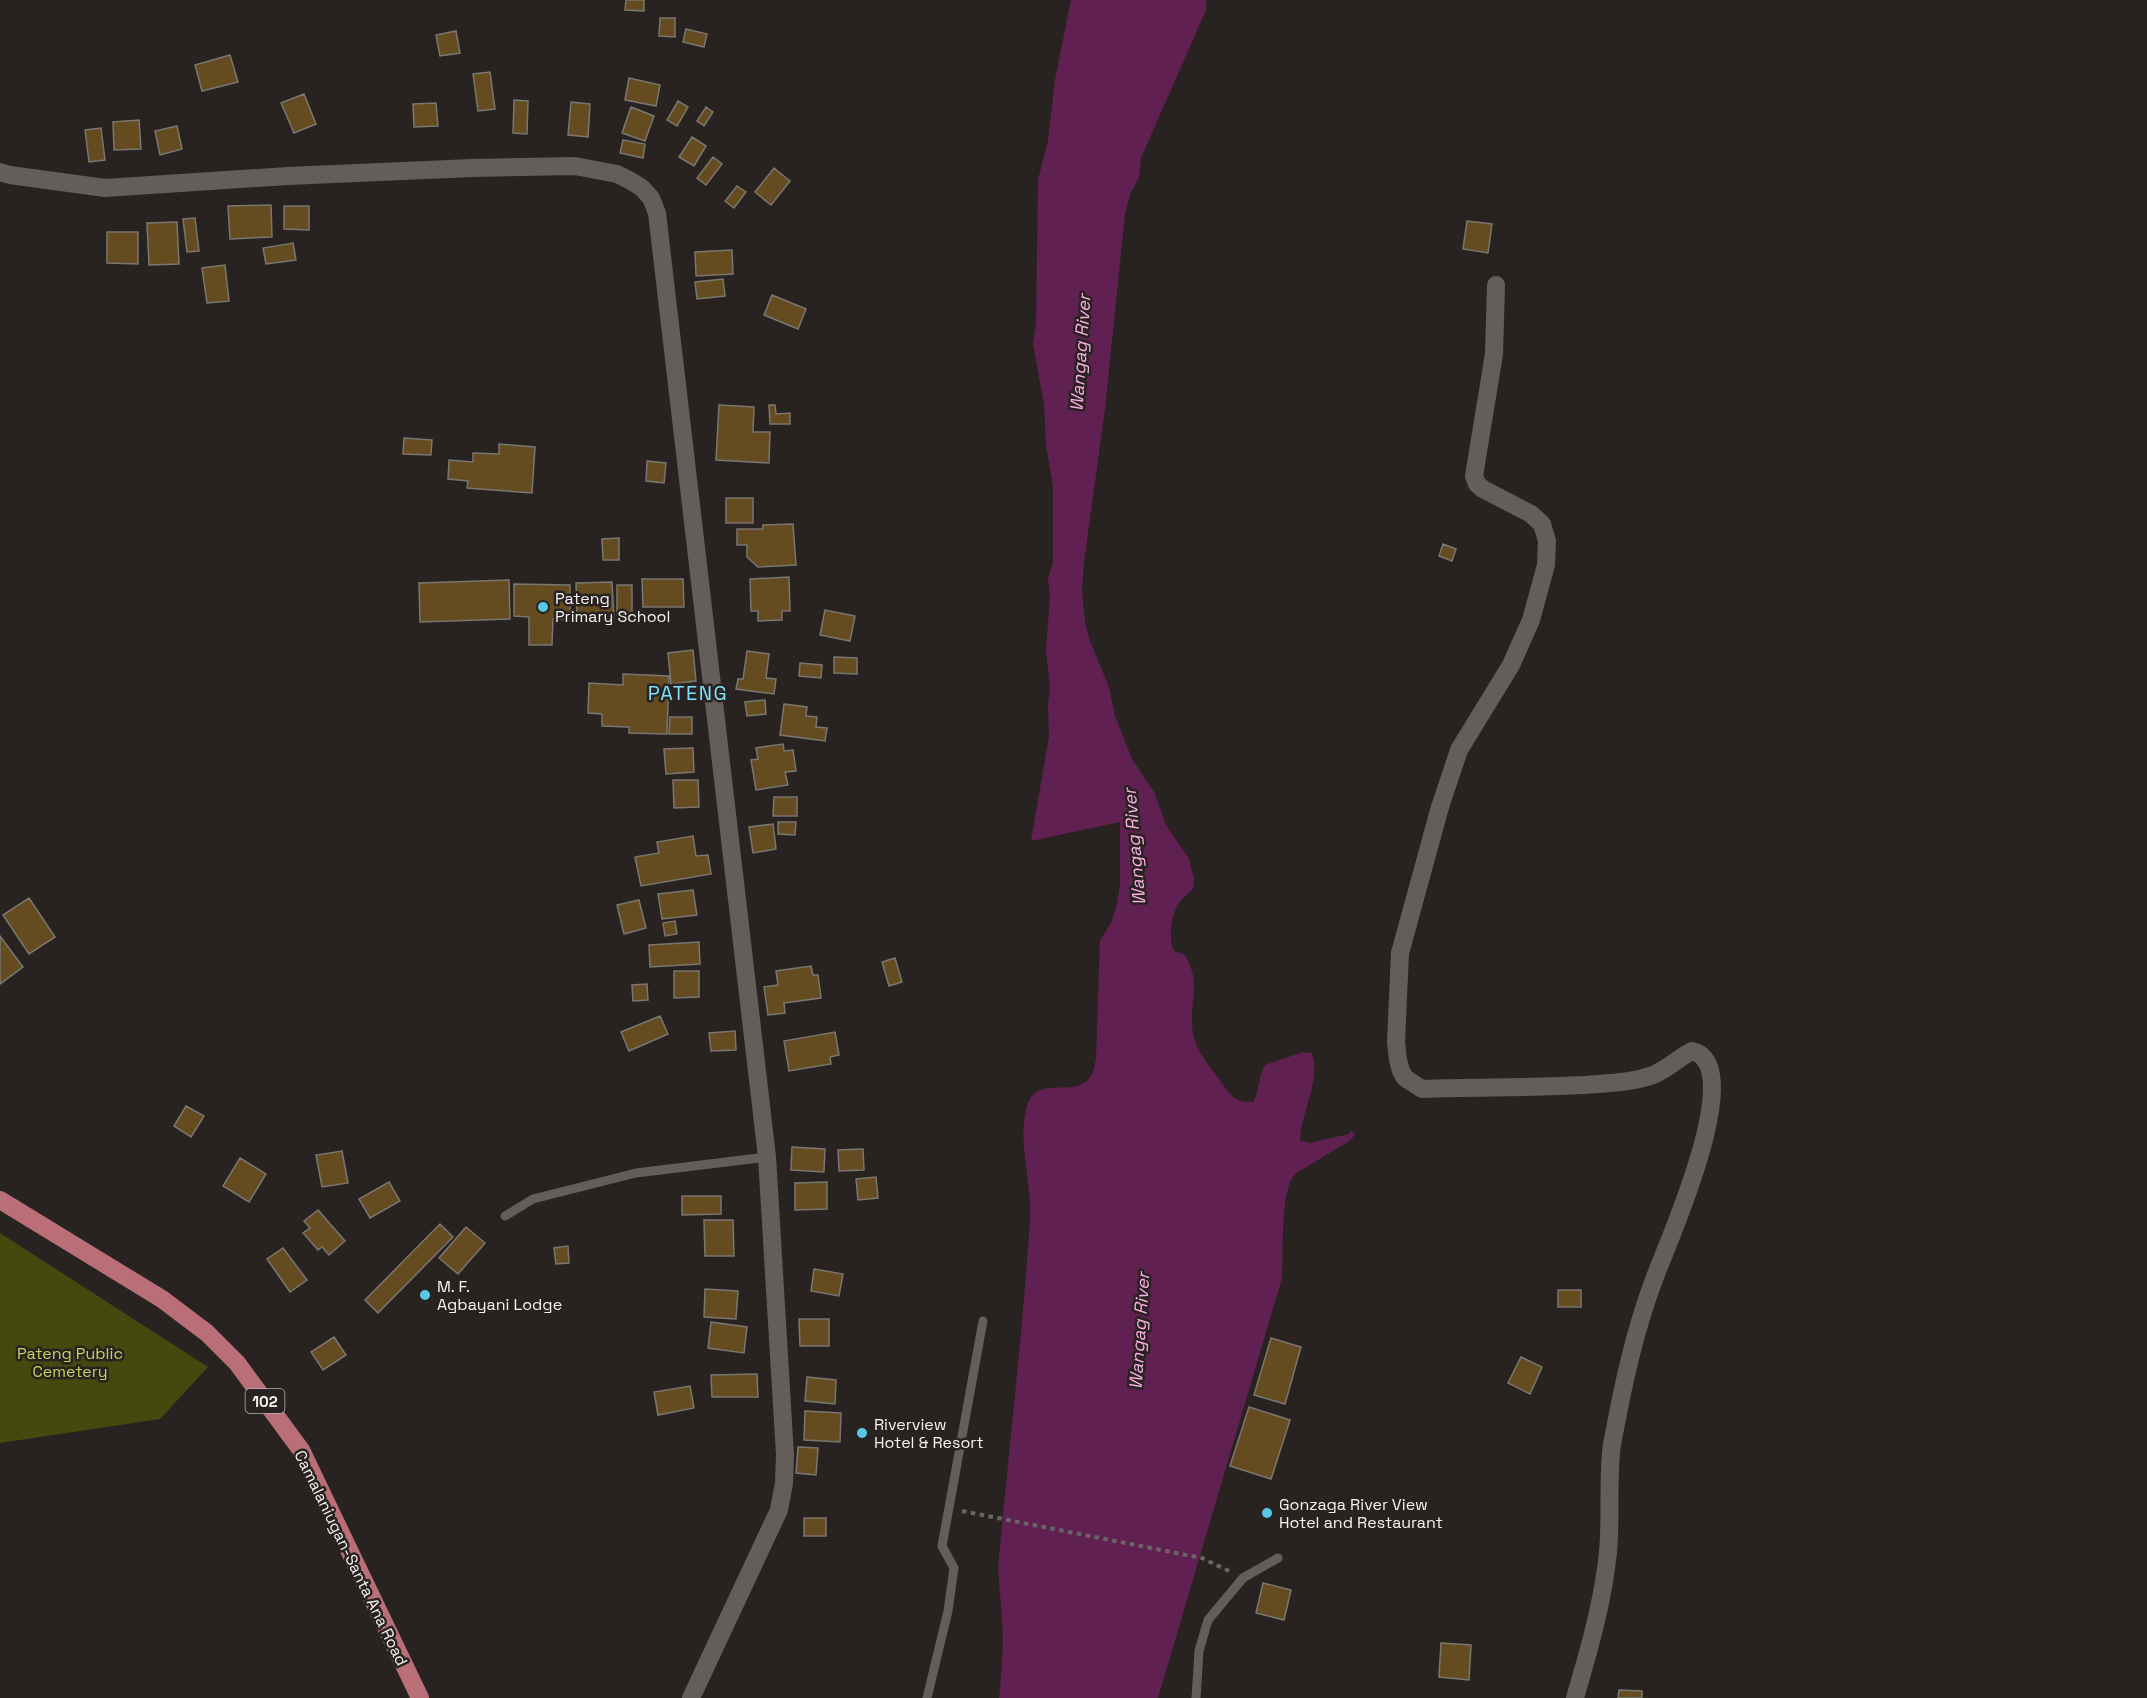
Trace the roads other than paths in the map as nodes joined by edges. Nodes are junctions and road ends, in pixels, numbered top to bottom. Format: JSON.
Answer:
{"nodes":[{"id":1,"x":0,"y":172,"type":"edge"},
{"id":2,"x":1496,"y":285,"type":"dead end"},
{"id":3,"x":766,"y":1157,"type":"junction"},
{"id":4,"x":0,"y":1200,"type":"edge"},
{"id":5,"x":505,"y":1216,"type":"dead end"},
{"id":6,"x":983,"y":1321,"type":"dead end"},
{"id":7,"x":1278,"y":1558,"type":"dead end"},
{"id":8,"x":420,"y":1698,"type":"edge"},
{"id":9,"x":691,"y":1698,"type":"edge"},
{"id":10,"x":927,"y":1698,"type":"edge"},
{"id":11,"x":1196,"y":1698,"type":"edge"},
{"id":12,"x":1575,"y":1698,"type":"edge"}],
"edges":[{"from":1,"to":3,"type":"street"},
{"from":2,"to":12,"type":"street"},
{"from":3,"to":5,"type":"lane"},
{"from":3,"to":9,"type":"street"},
{"from":4,"to":8,"type":"main road","name":"Camalaniugan-Santa Ana Road","number":"102"},
{"from":6,"to":10,"type":"lane"},
{"from":7,"to":11,"type":"lane"}]}
